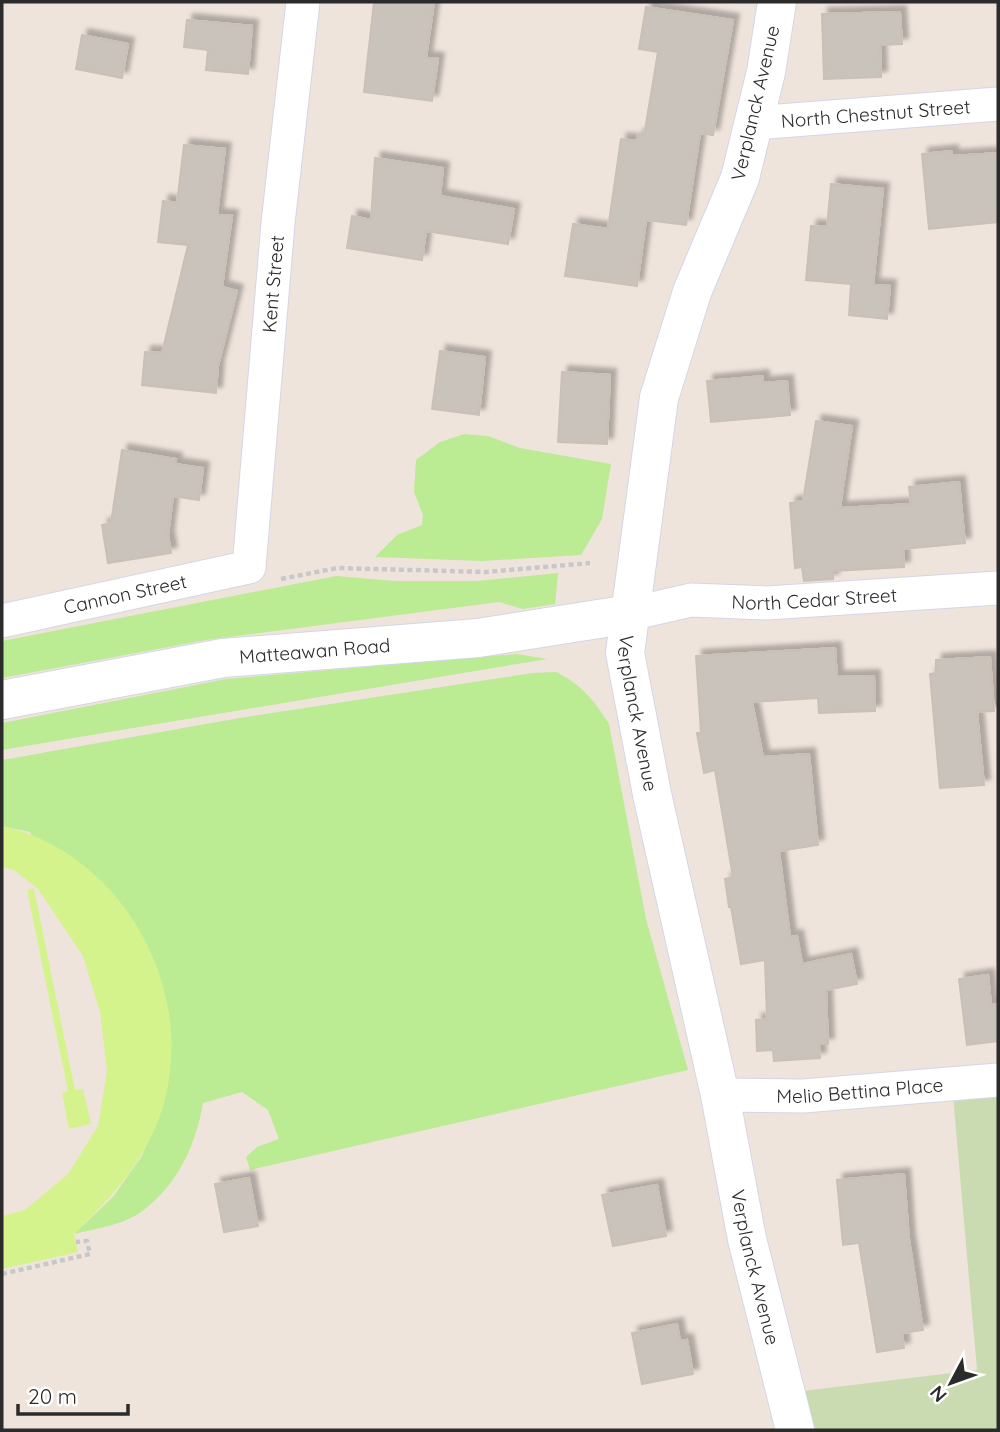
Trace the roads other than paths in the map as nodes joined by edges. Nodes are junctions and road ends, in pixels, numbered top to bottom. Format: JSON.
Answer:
{"nodes":[{"id":1,"x":303,"y":2,"type":"edge"},
{"id":2,"x":777,"y":2,"type":"edge"},
{"id":3,"x":998,"y":104,"type":"edge"},
{"id":4,"x":754,"y":123,"type":"junction"},
{"id":5,"x":259,"y":574,"type":"joint"},
{"id":6,"x":998,"y":588,"type":"edge"},
{"id":7,"x":629,"y":614,"type":"junction"},
{"id":8,"x":2,"y":621,"type":"edge"},
{"id":9,"x":2,"y":700,"type":"edge"},
{"id":10,"x":998,"y":1080,"type":"edge"},
{"id":11,"x":720,"y":1095,"type":"junction"},
{"id":12,"x":795,"y":1430,"type":"edge"}],
"edges":[{"from":1,"to":5,"type":"street","name":"Kent Street"},
{"from":2,"to":4,"type":"street","name":"Verplanck Avenue"},
{"from":3,"to":4,"type":"street","name":"North Chestnut Street"},
{"from":4,"to":7,"type":"street","name":"Verplanck Avenue"},
{"from":5,"to":8,"type":"street","name":"Cannon Street"},
{"from":6,"to":7,"type":"street","name":"North Cedar Street"},
{"from":7,"to":9,"type":"street","name":"Matteawan Road"},
{"from":7,"to":11,"type":"street","name":"Verplanck Avenue"},
{"from":10,"to":11,"type":"street","name":"Melio Bettina Place"},
{"from":11,"to":12,"type":"street","name":"Verplanck Avenue"}]}
